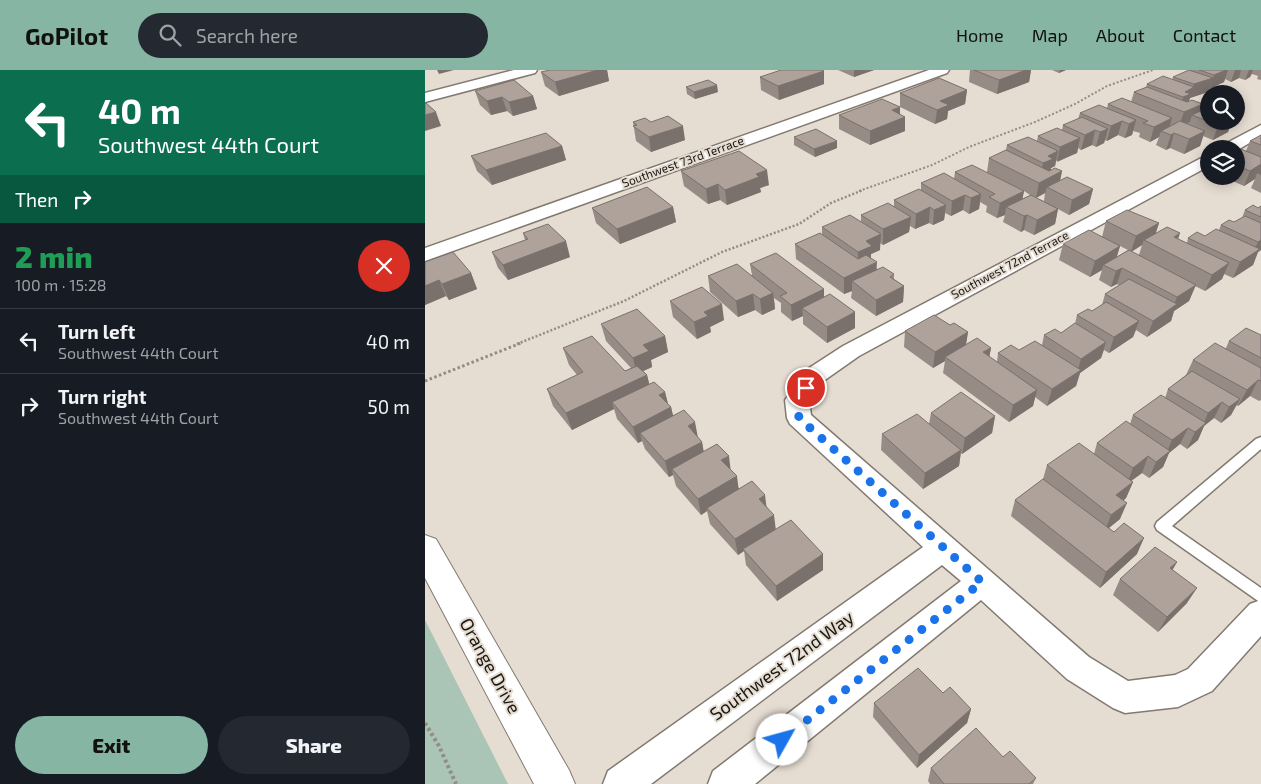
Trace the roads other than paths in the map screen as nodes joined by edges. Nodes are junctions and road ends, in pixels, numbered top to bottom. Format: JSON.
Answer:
{"nodes":[{"id":1,"x":530,"y":70,"type":"edge"},
{"id":2,"x":941,"y":70,"type":"edge"},
{"id":3,"x":425,"y":98,"type":"edge"},
{"id":4,"x":1261,"y":130,"type":"edge"},
{"id":5,"x":1243,"y":140,"type":"edge"},
{"id":6,"x":1200,"y":163,"type":"edge"},
{"id":7,"x":425,"y":255,"type":"edge"},
{"id":8,"x":1261,"y":442,"type":"edge"},
{"id":9,"x":425,"y":548,"type":"edge"},
{"id":10,"x":943,"y":548,"type":"junction"},
{"id":11,"x":982,"y":582,"type":"junction"},
{"id":12,"x":1261,"y":596,"type":"edge"},
{"id":13,"x":1261,"y":614,"type":"edge"},
{"id":14,"x":555,"y":784,"type":"edge"},
{"id":15,"x":621,"y":784,"type":"edge"},
{"id":16,"x":726,"y":784,"type":"edge"}],
"edges":[{"from":1,"to":3,"type":"street"},
{"from":2,"to":7,"type":"street","name":"Southwest 73rd Terrace"},
{"from":4,"to":5,"type":"street"},
{"from":6,"to":10,"type":"street","name":"Southwest 72nd Terrace"},
{"from":8,"to":12,"type":"lane"},
{"from":9,"to":14,"type":"street","name":"Orange Drive"},
{"from":10,"to":11,"type":"street"},
{"from":10,"to":15,"type":"street","name":"Southwest 72nd Way"},
{"from":11,"to":13,"type":"street"},
{"from":11,"to":16,"type":"street"}]}
